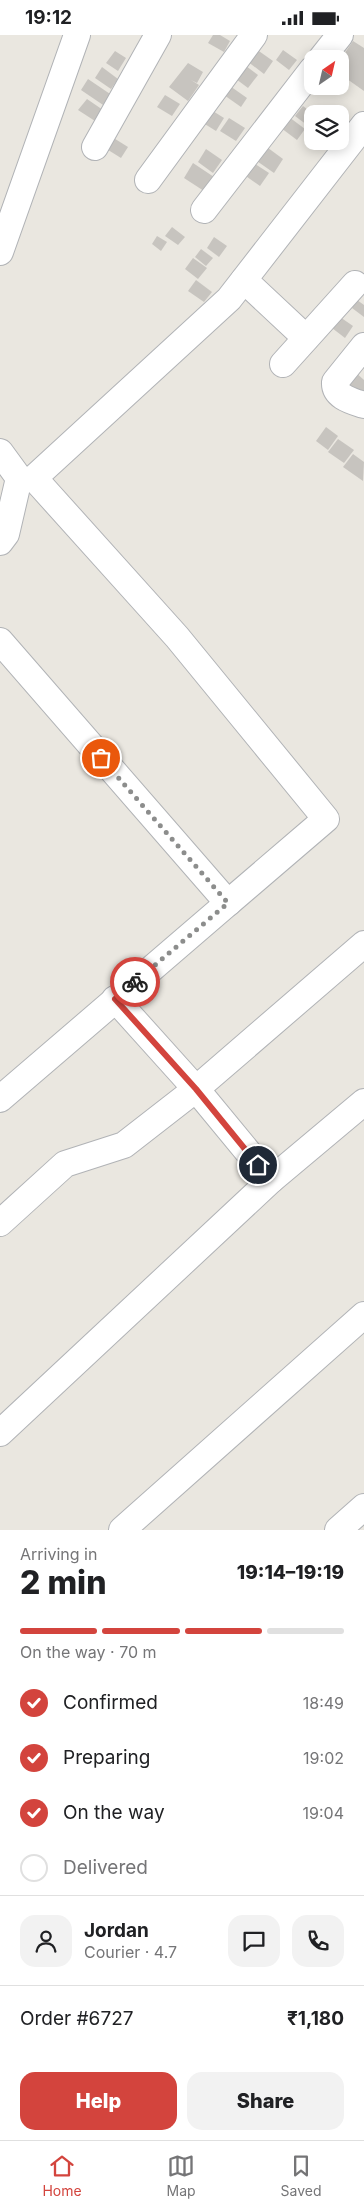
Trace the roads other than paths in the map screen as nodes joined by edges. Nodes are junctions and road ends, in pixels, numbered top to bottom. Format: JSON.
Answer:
{"nodes":[{"id":1,"x":77,"y":35,"type":"edge"},
{"id":2,"x":158,"y":35,"type":"edge"},
{"id":3,"x":254,"y":35,"type":"edge"},
{"id":4,"x":340,"y":35,"type":"edge"},
{"id":5,"x":329,"y":50,"type":"edge"},
{"id":6,"x":304,"y":80,"type":"edge"},
{"id":7,"x":364,"y":125,"type":"edge"},
{"id":8,"x":95,"y":147,"type":"dead end"},
{"id":9,"x":148,"y":181,"type":"dead end"},
{"id":10,"x":204,"y":210,"type":"dead end"},
{"id":11,"x":0,"y":252,"type":"edge"},
{"id":12,"x":244,"y":280,"type":"junction"},
{"id":13,"x":355,"y":284,"type":"dead end"},
{"id":14,"x":306,"y":338,"type":"junction"},
{"id":15,"x":364,"y":346,"type":"edge"},
{"id":16,"x":283,"y":364,"type":"dead end"},
{"id":17,"x":364,"y":405,"type":"edge"},
{"id":18,"x":0,"y":451,"type":"edge"},
{"id":19,"x":34,"y":478,"type":"junction"},
{"id":20,"x":0,"y":542,"type":"edge"},
{"id":21,"x":0,"y":641,"type":"edge"},
{"id":22,"x":228,"y":903,"type":"junction"},
{"id":23,"x":364,"y":943,"type":"edge"},
{"id":24,"x":115,"y":999,"type":"junction"},
{"id":25,"x":196,"y":1089,"type":"junction"},
{"id":26,"x":0,"y":1099,"type":"edge"},
{"id":27,"x":364,"y":1102,"type":"edge"},
{"id":28,"x":271,"y":1180,"type":"junction"},
{"id":29,"x":0,"y":1223,"type":"edge"},
{"id":30,"x":364,"y":1315,"type":"edge"},
{"id":31,"x":0,"y":1433,"type":"edge"},
{"id":32,"x":364,"y":1507,"type":"edge"},
{"id":33,"x":122,"y":1530,"type":"edge"},
{"id":34,"x":338,"y":1530,"type":"edge"}],
"edges":[{"from":1,"to":11,"type":"street"},
{"from":2,"to":8,"type":"street"},
{"from":3,"to":9,"type":"street"},
{"from":4,"to":5,"type":"street"},
{"from":6,"to":10,"type":"street"},
{"from":7,"to":12,"type":"street"},
{"from":12,"to":14,"type":"street"},
{"from":12,"to":19,"type":"street"},
{"from":13,"to":14,"type":"street"},
{"from":14,"to":16,"type":"street"},
{"from":15,"to":17,"type":"street"},
{"from":18,"to":19,"type":"street"},
{"from":18,"to":20,"type":"street"},
{"from":19,"to":22,"type":"street"},
{"from":21,"to":22,"type":"street"},
{"from":22,"to":24,"type":"street"},
{"from":23,"to":25,"type":"street"},
{"from":24,"to":25,"type":"street"},
{"from":24,"to":26,"type":"street"},
{"from":25,"to":28,"type":"street"},
{"from":25,"to":29,"type":"street"},
{"from":27,"to":28,"type":"street"},
{"from":28,"to":31,"type":"street"},
{"from":30,"to":33,"type":"street"},
{"from":32,"to":34,"type":"street"}]}
